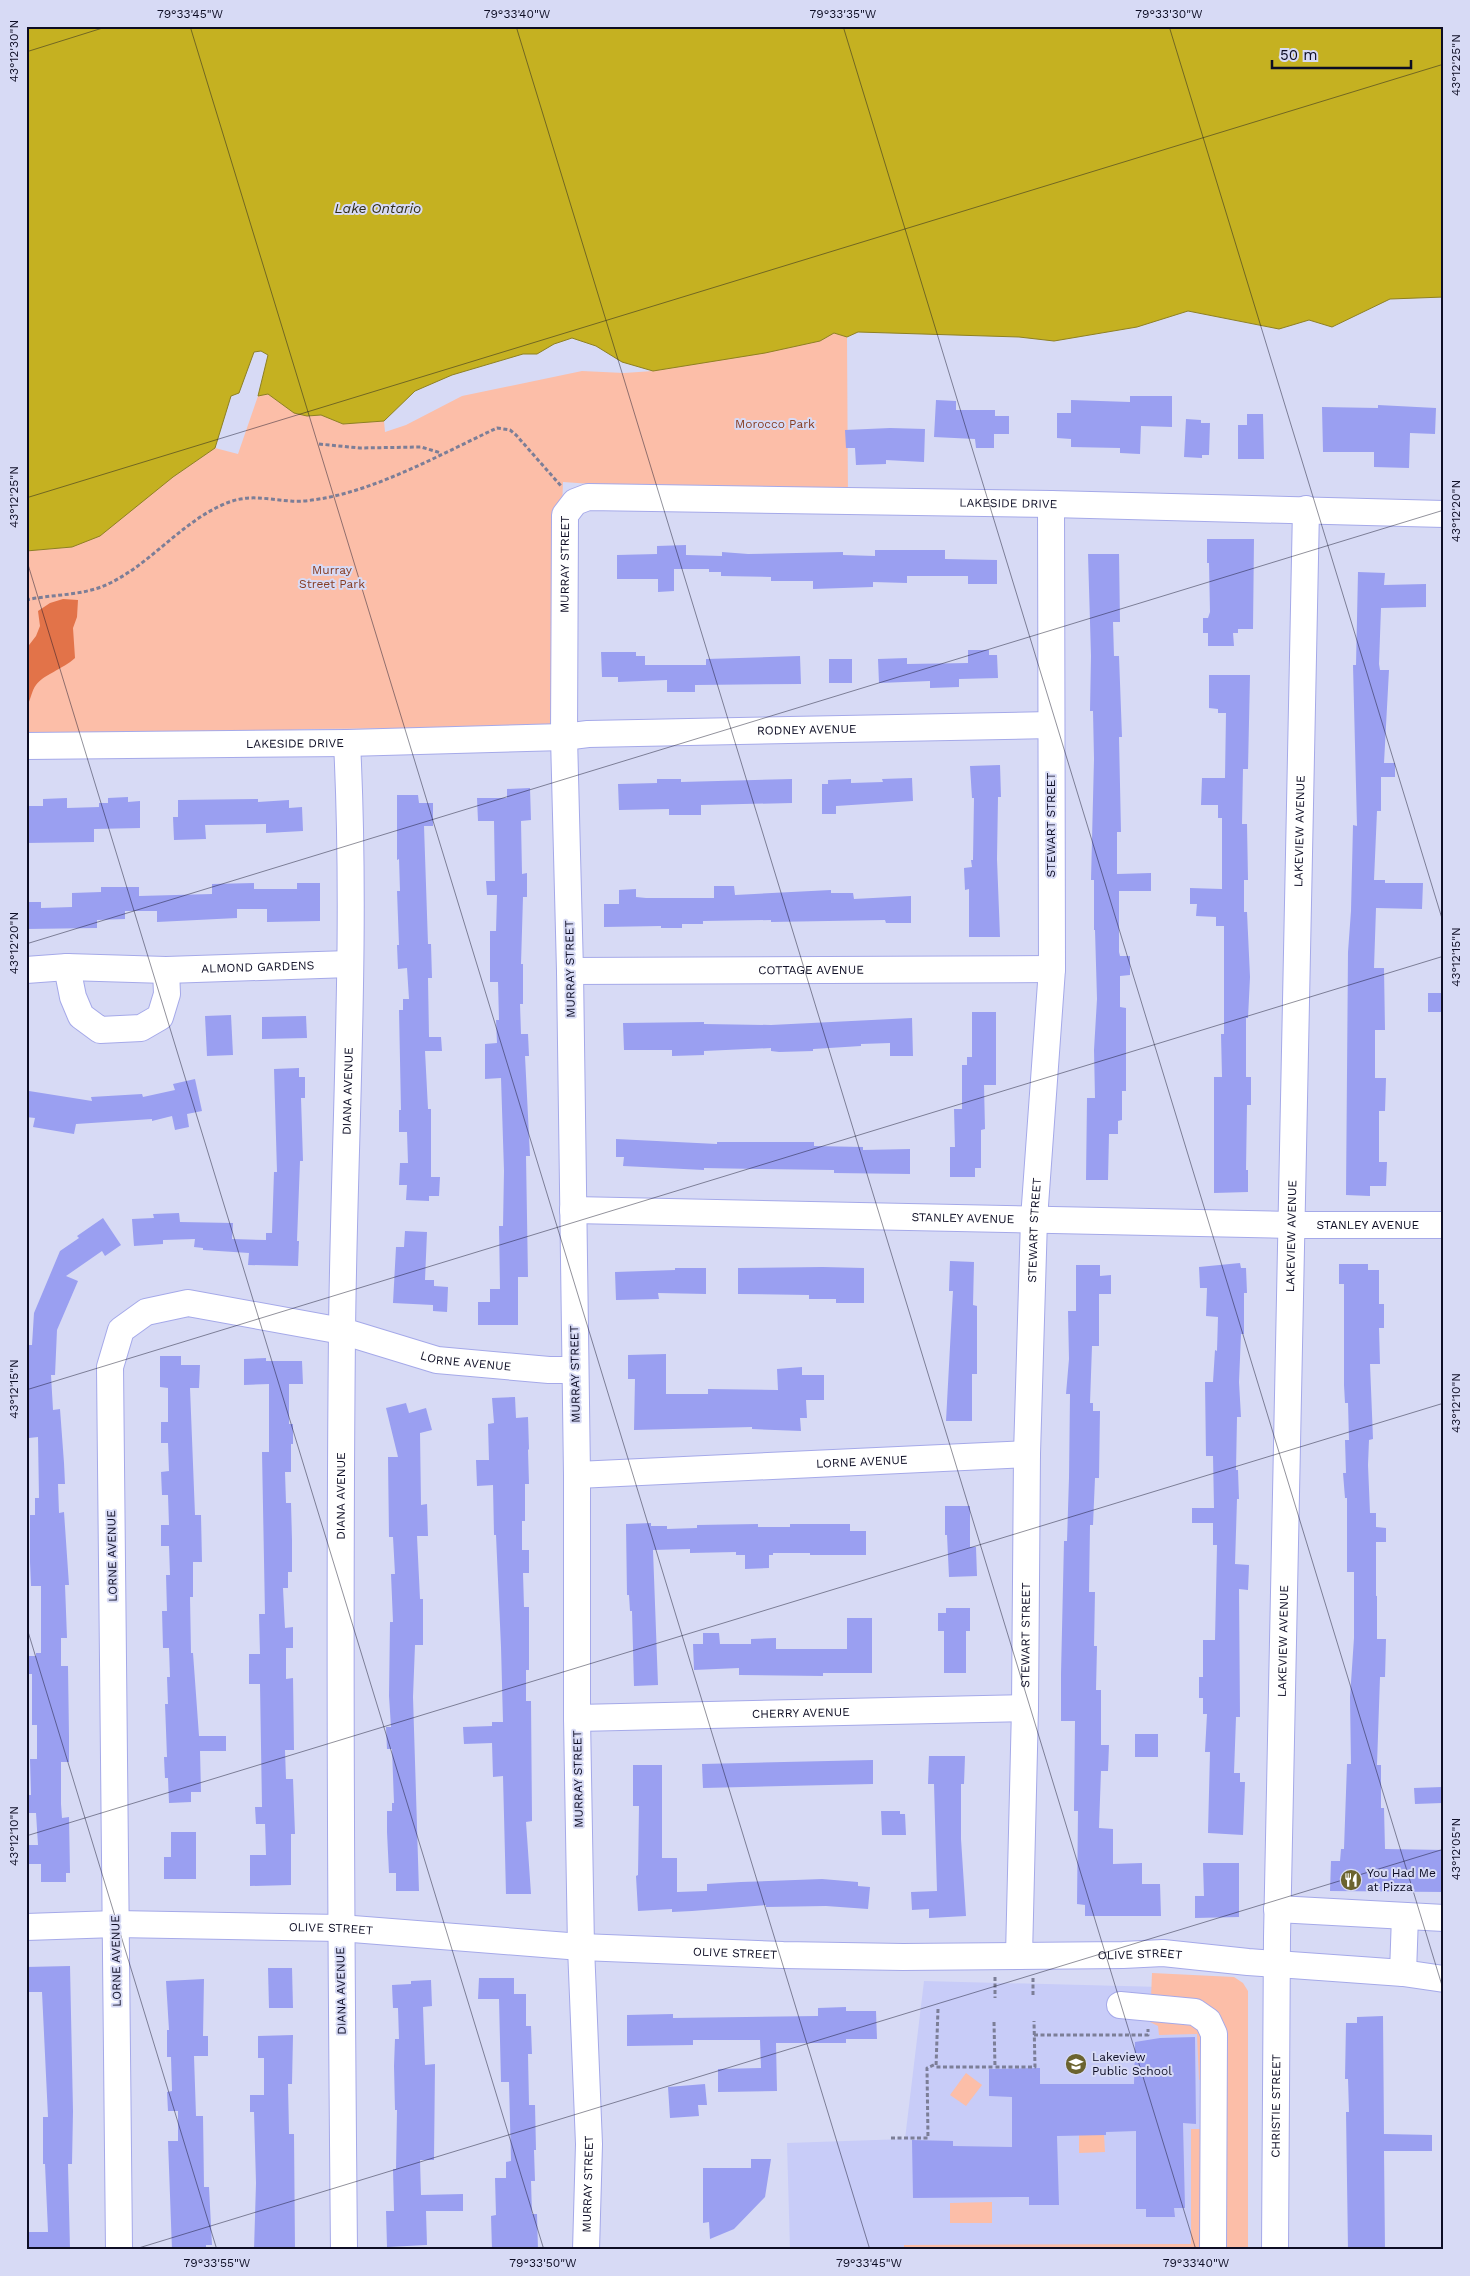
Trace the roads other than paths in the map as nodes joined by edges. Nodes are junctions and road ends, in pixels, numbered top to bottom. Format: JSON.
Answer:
{"nodes":[{"id":1,"x":575,"y":502,"type":"joint"},
{"id":2,"x":1050,"y":504,"type":"junction"},
{"id":3,"x":1306,"y":509,"type":"junction"},
{"id":4,"x":1444,"y":514,"type":"edge"},
{"id":5,"x":1051,"y":725,"type":"junction"},
{"id":6,"x":564,"y":737,"type":"junction"},
{"id":7,"x":347,"y":743,"type":"junction"},
{"id":8,"x":26,"y":746,"type":"edge"},
{"id":9,"x":350,"y":964,"type":"junction"},
{"id":10,"x":67,"y":967,"type":"junction"},
{"id":11,"x":1052,"y":969,"type":"junction"},
{"id":12,"x":26,"y":970,"type":"edge"},
{"id":13,"x":166,"y":970,"type":"junction"},
{"id":14,"x":570,"y":970,"type":"junction"},
{"id":15,"x":573,"y":1210,"type":"junction"},
{"id":16,"x":1034,"y":1219,"type":"junction"},
{"id":17,"x":1291,"y":1225,"type":"junction"},
{"id":18,"x":1444,"y":1226,"type":"edge"},
{"id":19,"x":342,"y":1331,"type":"junction"},
{"id":20,"x":574,"y":1370,"type":"junction"},
{"id":21,"x":1027,"y":1454,"type":"junction"},
{"id":22,"x":577,"y":1475,"type":"junction"},
{"id":23,"x":1025,"y":1708,"type":"junction"},
{"id":24,"x":577,"y":1718,"type":"junction"},
{"id":25,"x":1277,"y":1909,"type":"junction"},
{"id":26,"x":1405,"y":1916,"type":"junction"},
{"id":27,"x":1444,"y":1918,"type":"edge"},
{"id":28,"x":116,"y":1924,"type":"junction"},
{"id":29,"x":26,"y":1927,"type":"edge"},
{"id":30,"x":340,"y":1928,"type":"junction"},
{"id":31,"x":581,"y":1947,"type":"junction"},
{"id":32,"x":1026,"y":1964,"type":"junction"},
{"id":33,"x":1277,"y":1964,"type":"junction"},
{"id":34,"x":1403,"y":1973,"type":"junction"},
{"id":35,"x":1444,"y":1979,"type":"edge"},
{"id":36,"x":1120,"y":2006,"type":"dead end"},
{"id":37,"x":119,"y":2250,"type":"edge"},
{"id":38,"x":344,"y":2250,"type":"edge"},
{"id":39,"x":586,"y":2250,"type":"edge"},
{"id":40,"x":1213,"y":2250,"type":"edge"},
{"id":41,"x":1275,"y":2250,"type":"edge"}],
"edges":[{"from":1,"to":2,"type":"street","name":"LAKESIDE DRIVE"},
{"from":1,"to":6,"type":"street","name":"MURRAY STREET"},
{"from":2,"to":3,"type":"street","name":"LAKESIDE DRIVE"},
{"from":2,"to":5,"type":"street","name":"STEWART STREET"},
{"from":3,"to":4,"type":"street","name":"LAKESIDE DRIVE"},
{"from":3,"to":17,"type":"street","name":"LAKEVIEW AVENUE"},
{"from":5,"to":6,"type":"street","name":"RODNEY AVENUE"},
{"from":5,"to":11,"type":"street","name":"STEWART STREET"},
{"from":6,"to":7,"type":"street","name":"LAKESIDE DRIVE"},
{"from":6,"to":14,"type":"street","name":"MURRAY STREET"},
{"from":7,"to":8,"type":"street","name":"LAKESIDE DRIVE"},
{"from":7,"to":9,"type":"street","name":"DIANA AVENUE"},
{"from":9,"to":13,"type":"street","name":"ALMOND GARDENS"},
{"from":9,"to":19,"type":"street","name":"DIANA AVENUE"},
{"from":10,"to":12,"type":"street","name":"ALMOND GARDENS"},
{"from":10,"to":13,"type":"street","name":"ALMOND GARDENS"},
{"from":10,"to":13,"type":"street"},
{"from":11,"to":14,"type":"street","name":"COTTAGE AVENUE"},
{"from":11,"to":16,"type":"street","name":"STEWART STREET"},
{"from":14,"to":15,"type":"street","name":"MURRAY STREET"},
{"from":15,"to":16,"type":"street","name":"STANLEY AVENUE"},
{"from":15,"to":20,"type":"street","name":"MURRAY STREET"},
{"from":16,"to":17,"type":"street","name":"STANLEY AVENUE"},
{"from":16,"to":21,"type":"street","name":"STEWART STREET"},
{"from":17,"to":18,"type":"street","name":"STANLEY AVENUE"},
{"from":17,"to":25,"type":"street","name":"LAKEVIEW AVENUE"},
{"from":19,"to":20,"type":"street","name":"LORNE AVENUE"},
{"from":19,"to":28,"type":"street","name":"LORNE AVENUE"},
{"from":19,"to":30,"type":"street","name":"DIANA AVENUE"},
{"from":20,"to":22,"type":"street","name":"MURRAY STREET"},
{"from":21,"to":22,"type":"street","name":"LORNE AVENUE"},
{"from":21,"to":23,"type":"street","name":"STEWART STREET"},
{"from":22,"to":24,"type":"street","name":"MURRAY STREET"},
{"from":23,"to":24,"type":"street","name":"CHERRY AVENUE"},
{"from":23,"to":32,"type":"street","name":"STEWART STREET"},
{"from":24,"to":31,"type":"street","name":"MURRAY STREET"},
{"from":25,"to":26,"type":"street"},
{"from":25,"to":33,"type":"street","name":"LAKEVIEW AVENUE"},
{"from":26,"to":27,"type":"street"},
{"from":26,"to":34,"type":"street"},
{"from":28,"to":29,"type":"street","name":"OLIVE STREET"},
{"from":28,"to":30,"type":"street","name":"OLIVE STREET"},
{"from":28,"to":37,"type":"street","name":"LORNE AVENUE"},
{"from":30,"to":31,"type":"street","name":"OLIVE STREET"},
{"from":30,"to":38,"type":"street","name":"DIANA AVENUE"},
{"from":31,"to":32,"type":"street","name":"OLIVE STREET"},
{"from":31,"to":39,"type":"street","name":"MURRAY STREET"},
{"from":32,"to":33,"type":"street","name":"OLIVE STREET"},
{"from":33,"to":34,"type":"street","name":"OLIVE STREET"},
{"from":33,"to":41,"type":"street","name":"CHRISTIE STREET"},
{"from":34,"to":35,"type":"street","name":"OLIVE STREET"},
{"from":36,"to":40,"type":"street"}]}
